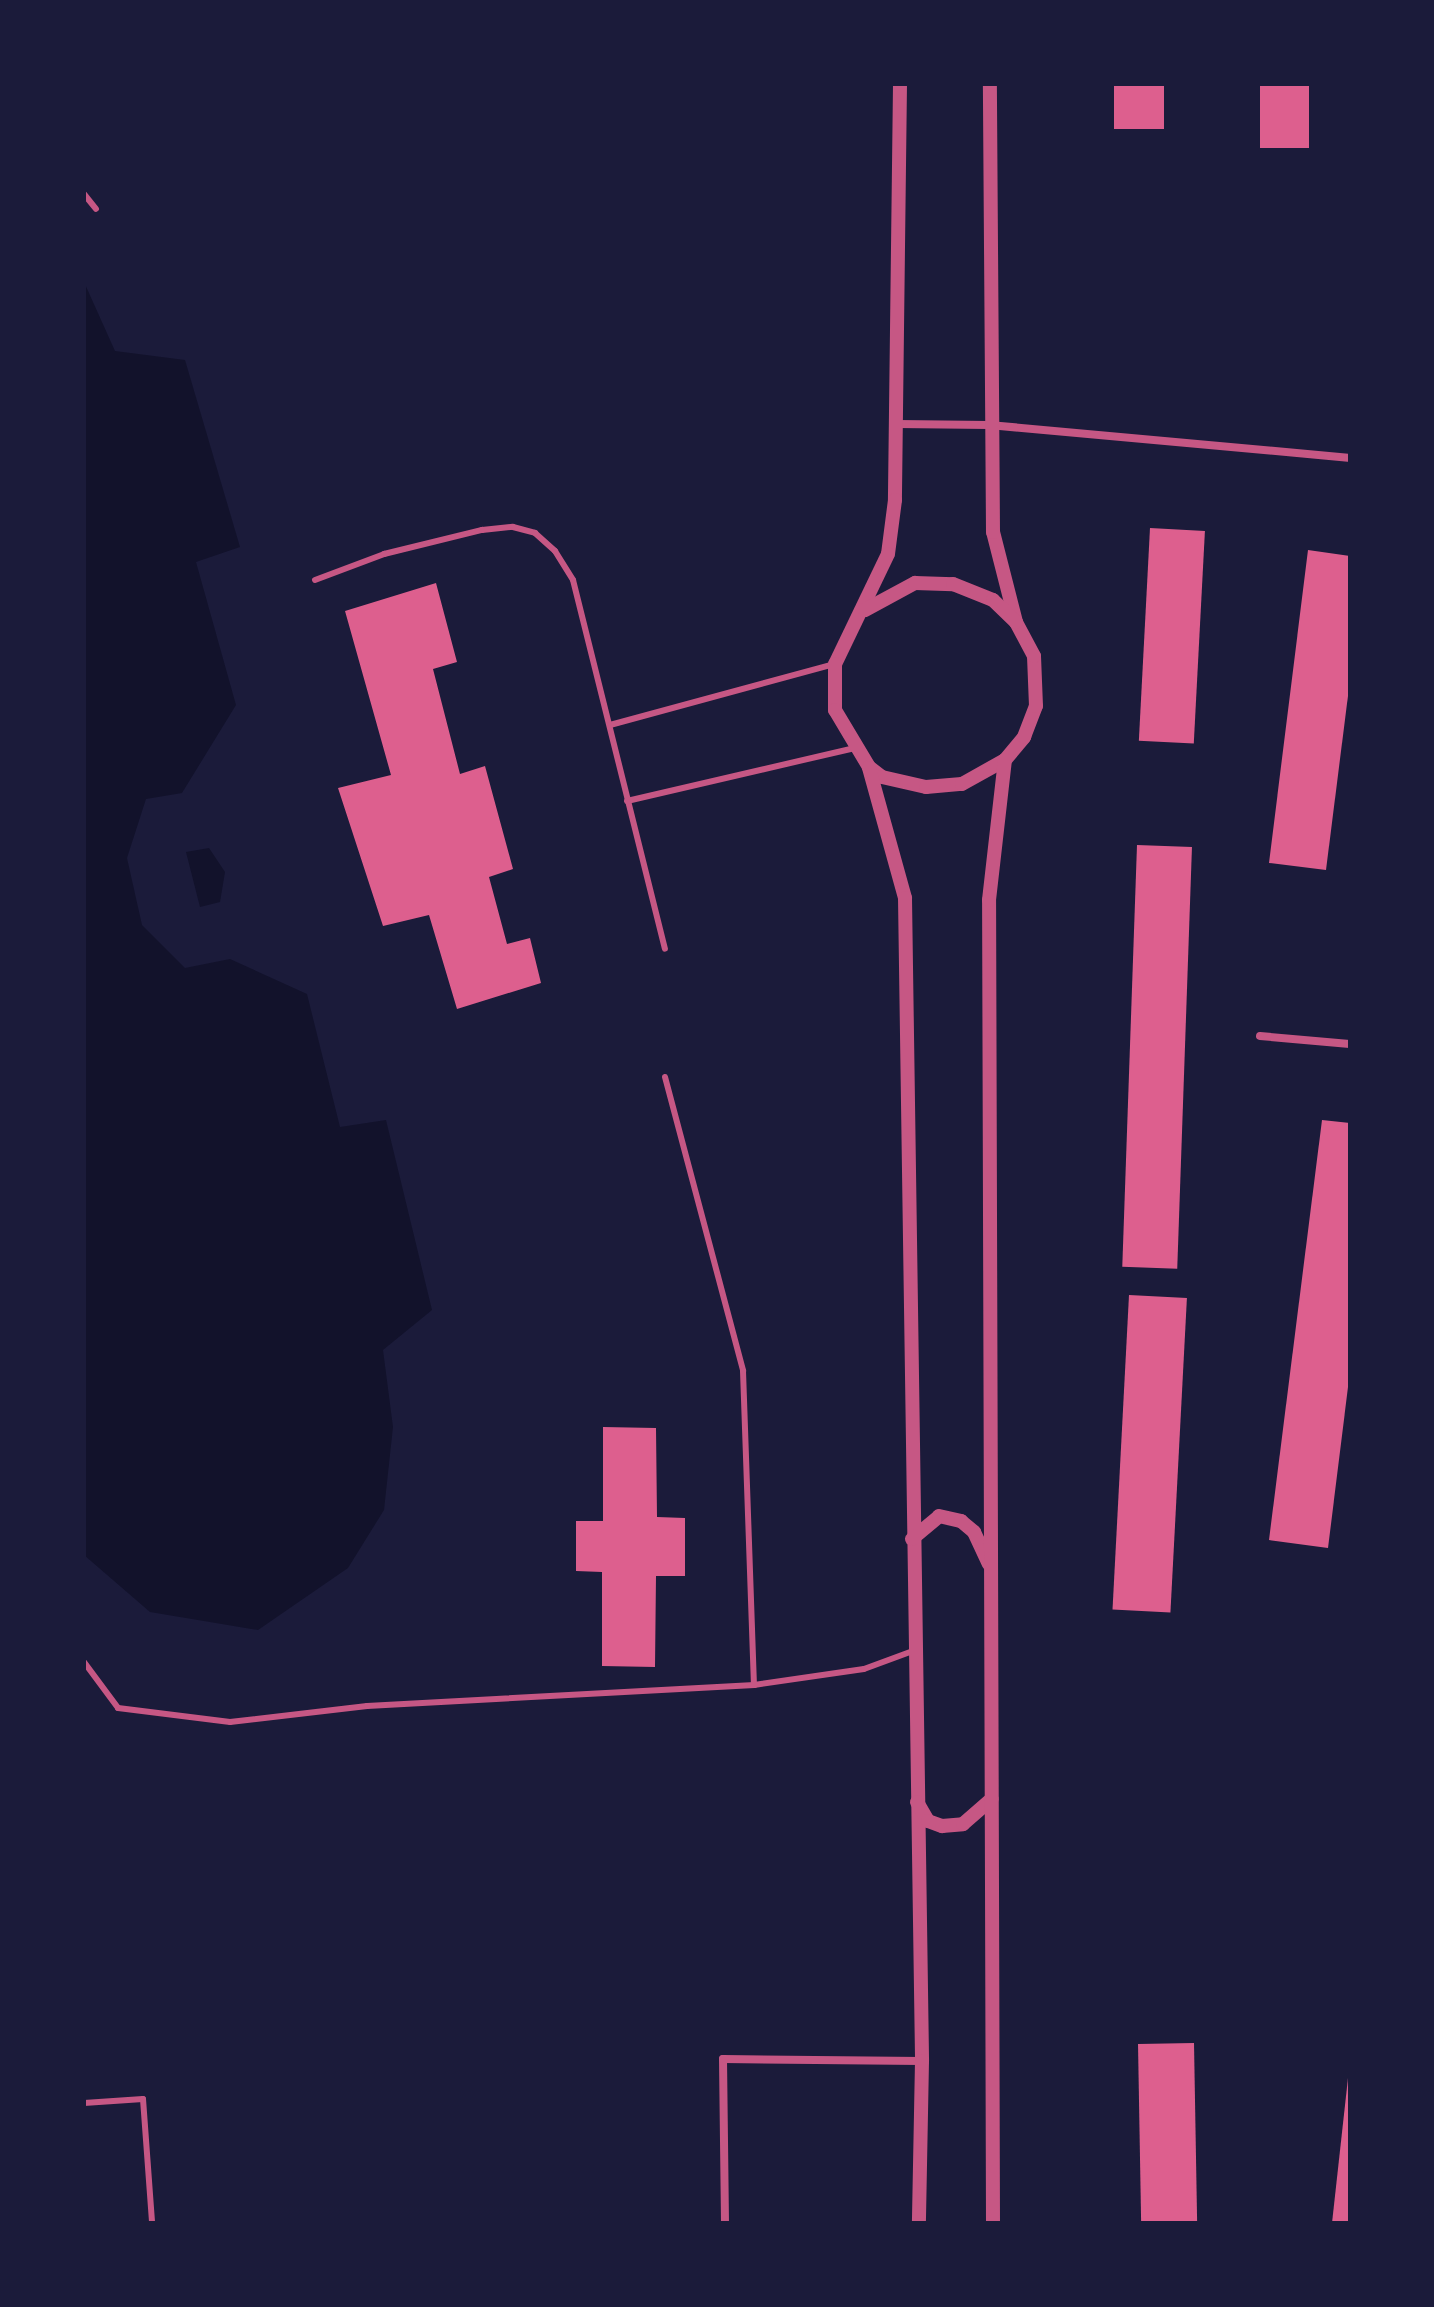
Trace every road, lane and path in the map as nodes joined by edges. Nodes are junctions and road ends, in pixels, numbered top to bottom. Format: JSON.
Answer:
{"nodes":[{"id":1,"x":900,"y":84,"type":"edge"},
{"id":2,"x":990,"y":84,"type":"edge"},
{"id":3,"x":84,"y":194,"type":"edge"},
{"id":4,"x":96,"y":209,"type":"dead end"},
{"id":5,"x":897,"y":424,"type":"junction"},
{"id":6,"x":989,"y":425,"type":"junction"},
{"id":7,"x":1350,"y":458,"type":"edge"},
{"id":8,"x":315,"y":580,"type":"dead end"},
{"id":9,"x":858,"y":616,"type":"junction"},
{"id":10,"x":1016,"y":622,"type":"junction"},
{"id":11,"x":835,"y":664,"type":"junction"},
{"id":12,"x":610,"y":725,"type":"junction"},
{"id":13,"x":855,"y":748,"type":"junction"},
{"id":14,"x":1005,"y":760,"type":"junction"},
{"id":15,"x":869,"y":767,"type":"junction"},
{"id":16,"x":627,"y":801,"type":"junction"},
{"id":17,"x":665,"y":949,"type":"dead end"},
{"id":18,"x":1260,"y":1036,"type":"dead end"},
{"id":19,"x":1350,"y":1044,"type":"edge"},
{"id":20,"x":665,"y":1077,"type":"dead end"},
{"id":21,"x":912,"y":1539,"type":"junction"},
{"id":22,"x":991,"y":1568,"type":"junction"},
{"id":23,"x":913,"y":1651,"type":"junction"},
{"id":24,"x":84,"y":1662,"type":"edge"},
{"id":25,"x":754,"y":1685,"type":"junction"},
{"id":26,"x":992,"y":1799,"type":"junction"},
{"id":27,"x":916,"y":1801,"type":"junction"},
{"id":28,"x":922,"y":2061,"type":"junction"},
{"id":29,"x":84,"y":2103,"type":"edge"},
{"id":30,"x":152,"y":2223,"type":"edge"},
{"id":31,"x":725,"y":2223,"type":"edge"},
{"id":32,"x":919,"y":2223,"type":"edge"},
{"id":33,"x":993,"y":2223,"type":"edge"}],
"edges":[{"from":1,"to":5,"type":"street"},
{"from":2,"to":6,"type":"street"},
{"from":3,"to":4,"type":"lane"},
{"from":5,"to":6,"type":"street"},
{"from":5,"to":9,"type":"street"},
{"from":6,"to":7,"type":"street"},
{"from":6,"to":10,"type":"street"},
{"from":8,"to":12,"type":"lane"},
{"from":9,"to":10,"type":"street"},
{"from":9,"to":11,"type":"street"},
{"from":10,"to":14,"type":"street"},
{"from":11,"to":12,"type":"lane"},
{"from":11,"to":13,"type":"street"},
{"from":12,"to":16,"type":"lane"},
{"from":13,"to":15,"type":"street"},
{"from":13,"to":16,"type":"lane"},
{"from":14,"to":15,"type":"street"},
{"from":14,"to":22,"type":"street"},
{"from":15,"to":21,"type":"street"},
{"from":16,"to":17,"type":"lane"},
{"from":18,"to":19,"type":"street"},
{"from":20,"to":25,"type":"lane"},
{"from":21,"to":22,"type":"street"},
{"from":21,"to":23,"type":"street"},
{"from":22,"to":26,"type":"street"},
{"from":23,"to":25,"type":"lane"},
{"from":23,"to":27,"type":"street"},
{"from":24,"to":25,"type":"lane"},
{"from":26,"to":27,"type":"street"},
{"from":26,"to":33,"type":"street"},
{"from":27,"to":28,"type":"street"},
{"from":28,"to":31,"type":"street"},
{"from":28,"to":32,"type":"street"},
{"from":29,"to":30,"type":"lane"}]}
